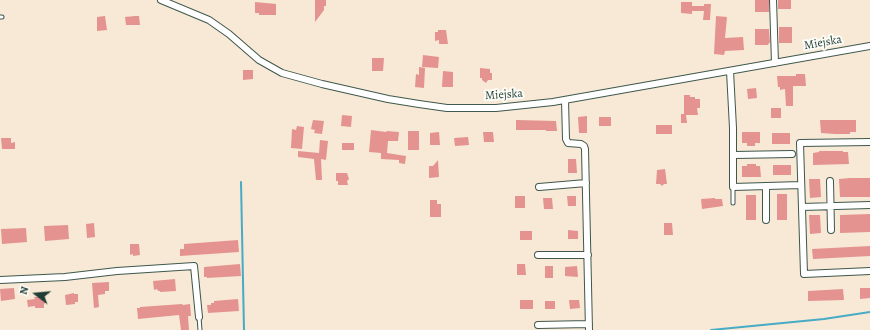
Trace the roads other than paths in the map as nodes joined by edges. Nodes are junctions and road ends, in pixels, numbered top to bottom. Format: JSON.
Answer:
{"nodes":[{"id":1,"x":161,"y":0,"type":"edge"},
{"id":2,"x":773,"y":0,"type":"edge"},
{"id":3,"x":870,"y":46,"type":"edge"},
{"id":4,"x":775,"y":63,"type":"junction"},
{"id":5,"x":730,"y":71,"type":"junction"},
{"id":6,"x":565,"y":100,"type":"junction"},
{"id":7,"x":870,"y":142,"type":"edge"},
{"id":8,"x":734,"y":154,"type":"junction"},
{"id":9,"x":792,"y":154,"type":"dead end"},
{"id":10,"x":830,"y":181,"type":"dead end"},
{"id":11,"x":586,"y":183,"type":"junction"},
{"id":12,"x":801,"y":185,"type":"junction"},
{"id":13,"x":766,"y":186,"type":"junction"},
{"id":14,"x":539,"y":187,"type":"dead end"},
{"id":15,"x":733,"y":187,"type":"junction"},
{"id":16,"x":733,"y":203,"type":"dead end"},
{"id":17,"x":870,"y":205,"type":"edge"},
{"id":18,"x":830,"y":206,"type":"junction"},
{"id":19,"x":802,"y":207,"type":"junction"},
{"id":20,"x":766,"y":220,"type":"dead end"},
{"id":21,"x":831,"y":230,"type":"dead end"},
{"id":22,"x":538,"y":255,"type":"dead end"},
{"id":23,"x":588,"y":255,"type":"junction"},
{"id":24,"x":870,"y":270,"type":"edge"},
{"id":25,"x":0,"y":280,"type":"edge"},
{"id":26,"x":199,"y":317,"type":"joint"},
{"id":27,"x":538,"y":325,"type":"dead end"},
{"id":28,"x":589,"y":327,"type":"edge"},
{"id":29,"x":200,"y":330,"type":"edge"}],
"edges":[{"from":1,"to":6,"type":"street","name":"Miejska"},
{"from":2,"to":4,"type":"street"},
{"from":3,"to":4,"type":"street","name":"Miejska"},
{"from":4,"to":5,"type":"street","name":"Miejska"},
{"from":5,"to":6,"type":"street","name":"Miejska"},
{"from":5,"to":8,"type":"street"},
{"from":6,"to":11,"type":"street"},
{"from":7,"to":12,"type":"street"},
{"from":8,"to":9,"type":"street"},
{"from":8,"to":15,"type":"street"},
{"from":10,"to":18,"type":"street"},
{"from":11,"to":14,"type":"street"},
{"from":11,"to":23,"type":"street"},
{"from":12,"to":13,"type":"street"},
{"from":12,"to":19,"type":"street"},
{"from":13,"to":15,"type":"street"},
{"from":13,"to":20,"type":"street"},
{"from":15,"to":16,"type":"lane"},
{"from":17,"to":18,"type":"street"},
{"from":18,"to":19,"type":"street"},
{"from":18,"to":21,"type":"street"},
{"from":19,"to":24,"type":"street"},
{"from":22,"to":23,"type":"street"},
{"from":23,"to":28,"type":"street"},
{"from":25,"to":26,"type":"street"},
{"from":26,"to":29,"type":"lane"},
{"from":27,"to":28,"type":"street"}]}
